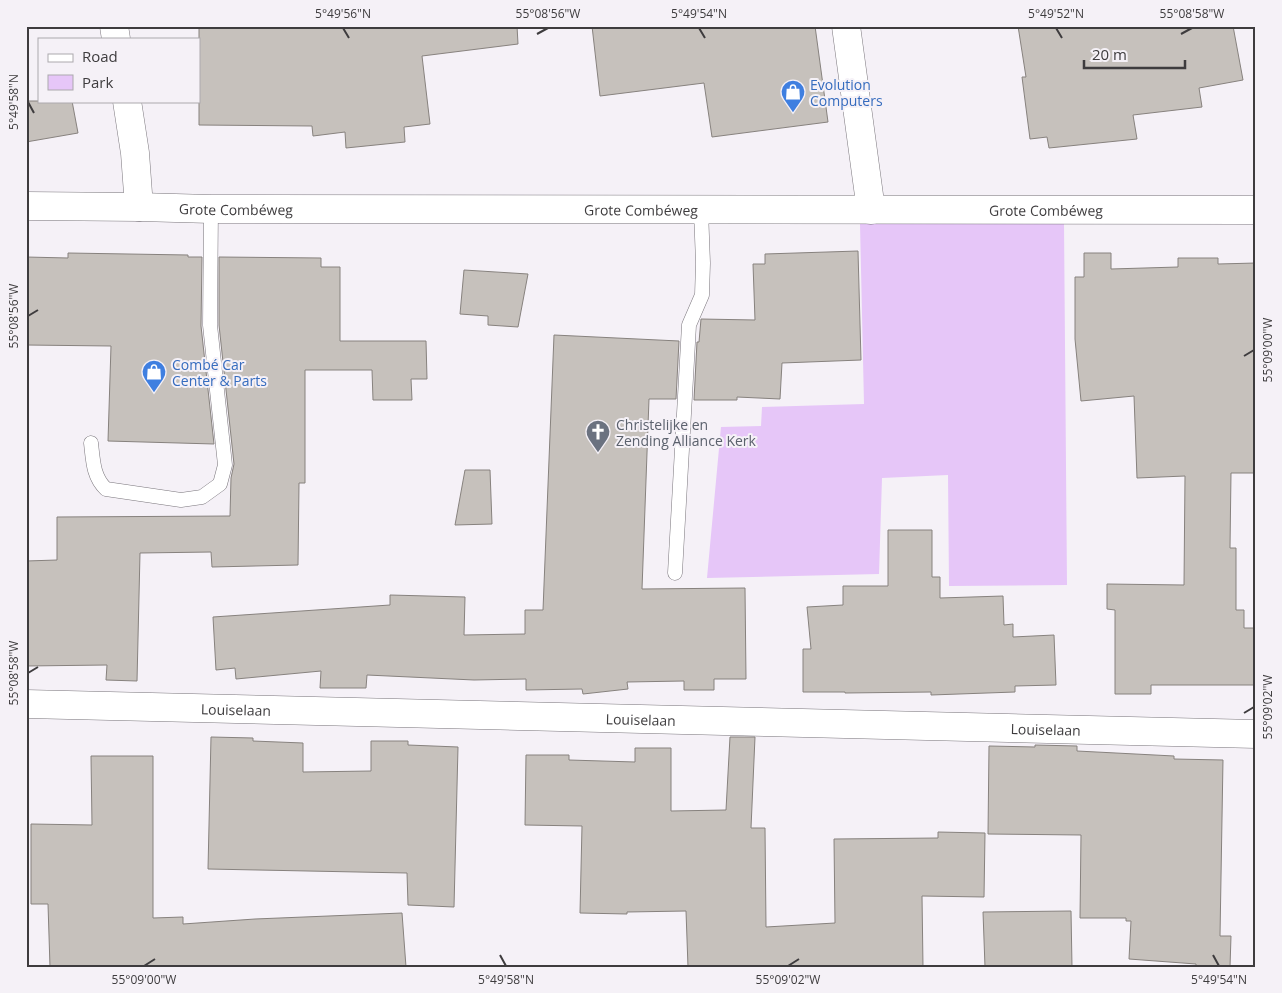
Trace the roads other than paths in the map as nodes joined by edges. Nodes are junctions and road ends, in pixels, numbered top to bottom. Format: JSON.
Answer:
{"nodes":[{"id":1,"x":846,"y":26,"type":"edge"},
{"id":2,"x":126,"y":102,"type":"edge"},
{"id":3,"x":26,"y":206,"type":"edge"},
{"id":4,"x":139,"y":206,"type":"junction"},
{"id":5,"x":211,"y":209,"type":"junction"},
{"id":6,"x":701,"y":210,"type":"junction"},
{"id":7,"x":871,"y":210,"type":"junction"},
{"id":8,"x":1256,"y":210,"type":"edge"},
{"id":9,"x":91,"y":444,"type":"dead end"},
{"id":10,"x":675,"y":573,"type":"dead end"},
{"id":11,"x":26,"y":704,"type":"edge"},
{"id":12,"x":1256,"y":734,"type":"edge"}],
"edges":[{"from":1,"to":7,"type":"street"},
{"from":2,"to":4,"type":"street"},
{"from":3,"to":4,"type":"street","name":"Grote Combéweg"},
{"from":4,"to":5,"type":"street","name":"Grote Combéweg"},
{"from":5,"to":6,"type":"street","name":"Grote Combéweg"},
{"from":5,"to":9,"type":"lane"},
{"from":6,"to":7,"type":"street","name":"Grote Combéweg"},
{"from":6,"to":10,"type":"lane"},
{"from":7,"to":8,"type":"street","name":"Grote Combéweg"},
{"from":11,"to":12,"type":"street","name":"Louiselaan"}]}
